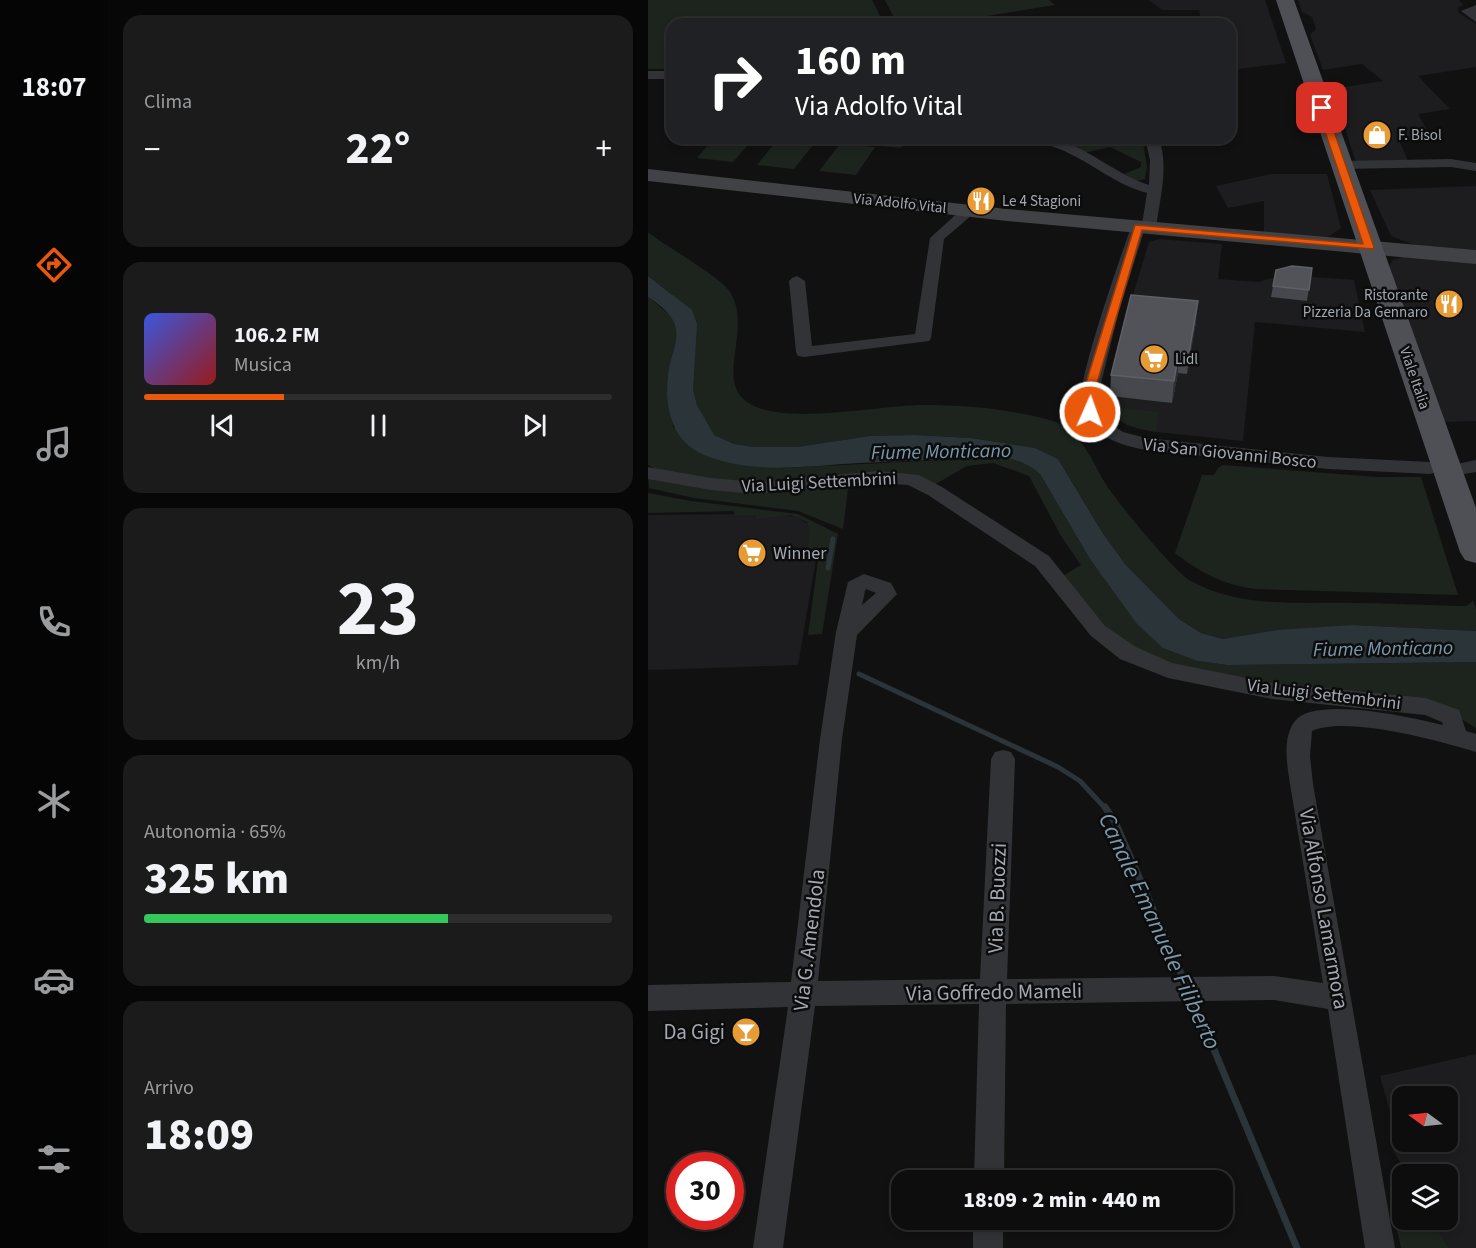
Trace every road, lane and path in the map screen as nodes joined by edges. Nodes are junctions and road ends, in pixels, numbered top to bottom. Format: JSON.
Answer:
{"nodes":[{"id":1,"x":1285,"y":0,"type":"edge"},
{"id":2,"x":1476,"y":8,"type":"edge"},
{"id":3,"x":1476,"y":19,"type":"edge"},
{"id":4,"x":648,"y":75,"type":"edge"},
{"id":5,"x":666,"y":75,"type":"edge"},
{"id":6,"x":1061,"y":144,"type":"edge"},
{"id":7,"x":1155,"y":144,"type":"edge"},
{"id":8,"x":1341,"y":165,"type":"junction"},
{"id":9,"x":1476,"y":167,"type":"edge"},
{"id":10,"x":648,"y":175,"type":"edge"},
{"id":11,"x":1155,"y":191,"type":"junction"},
{"id":12,"x":968,"y":211,"type":"junction"},
{"id":13,"x":1143,"y":227,"type":"junction"},
{"id":14,"x":1369,"y":247,"type":"junction"},
{"id":15,"x":1476,"y":257,"type":"edge"},
{"id":16,"x":797,"y":281,"type":"dead end"},
{"id":17,"x":1430,"y":468,"type":"dead end"},
{"id":18,"x":648,"y":473,"type":"edge"},
{"id":19,"x":1476,"y":552,"type":"edge"},
{"id":20,"x":848,"y":632,"type":"dead end"},
{"id":21,"x":1466,"y":739,"type":"edge"},
{"id":22,"x":1003,"y":759,"type":"dead end"},
{"id":23,"x":993,"y":993,"type":"junction"},
{"id":24,"x":803,"y":994,"type":"junction"},
{"id":25,"x":648,"y":998,"type":"edge"},
{"id":26,"x":1340,"y":998,"type":"junction"},
{"id":27,"x":989,"y":1170,"type":"edge"},
{"id":28,"x":988,"y":1230,"type":"edge"},
{"id":29,"x":768,"y":1248,"type":"edge"},
{"id":30,"x":988,"y":1248,"type":"edge"},
{"id":31,"x":1380,"y":1248,"type":"edge"}],
"edges":[{"from":1,"to":8,"type":"main road","name":"Viale Italia"},
{"from":2,"to":3,"type":"street"},
{"from":4,"to":5,"type":"street"},
{"from":6,"to":11,"type":"street"},
{"from":7,"to":11,"type":"street","name":"Via San Giovanni Bosco"},
{"from":8,"to":9,"type":"street"},
{"from":8,"to":14,"type":"main road","name":"Viale Italia"},
{"from":10,"to":12,"type":"street","name":"Via Adolfo Vital"},
{"from":11,"to":13,"type":"street","name":"Via San Giovanni Bosco"},
{"from":12,"to":13,"type":"street","name":"Via Adolfo Vital"},
{"from":12,"to":16,"type":"street"},
{"from":13,"to":14,"type":"street","name":"Via Adolfo Vital"},
{"from":13,"to":17,"type":"street","name":"Via San Giovanni Bosco"},
{"from":14,"to":15,"type":"street"},
{"from":14,"to":19,"type":"main road","name":"Viale Italia"},
{"from":18,"to":21,"type":"street","name":"Via Luigi Settembrini"},
{"from":20,"to":24,"type":"street","name":"Via G. Amendola"},
{"from":21,"to":26,"type":"street","name":"Via Alfonso Lamarmora"},
{"from":22,"to":23,"type":"street","name":"Via B. Buozzi"},
{"from":23,"to":24,"type":"street","name":"Via Goffredo Mameli"},
{"from":23,"to":26,"type":"street","name":"Via Goffredo Mameli"},
{"from":23,"to":27,"type":"street","name":"Via B. Buozzi"},
{"from":24,"to":25,"type":"street","name":"Via Goffredo Mameli"},
{"from":24,"to":29,"type":"street","name":"Via G. Amendola"},
{"from":26,"to":31,"type":"street","name":"Via Alfonso Lamarmora"},
{"from":28,"to":30,"type":"street"}]}
